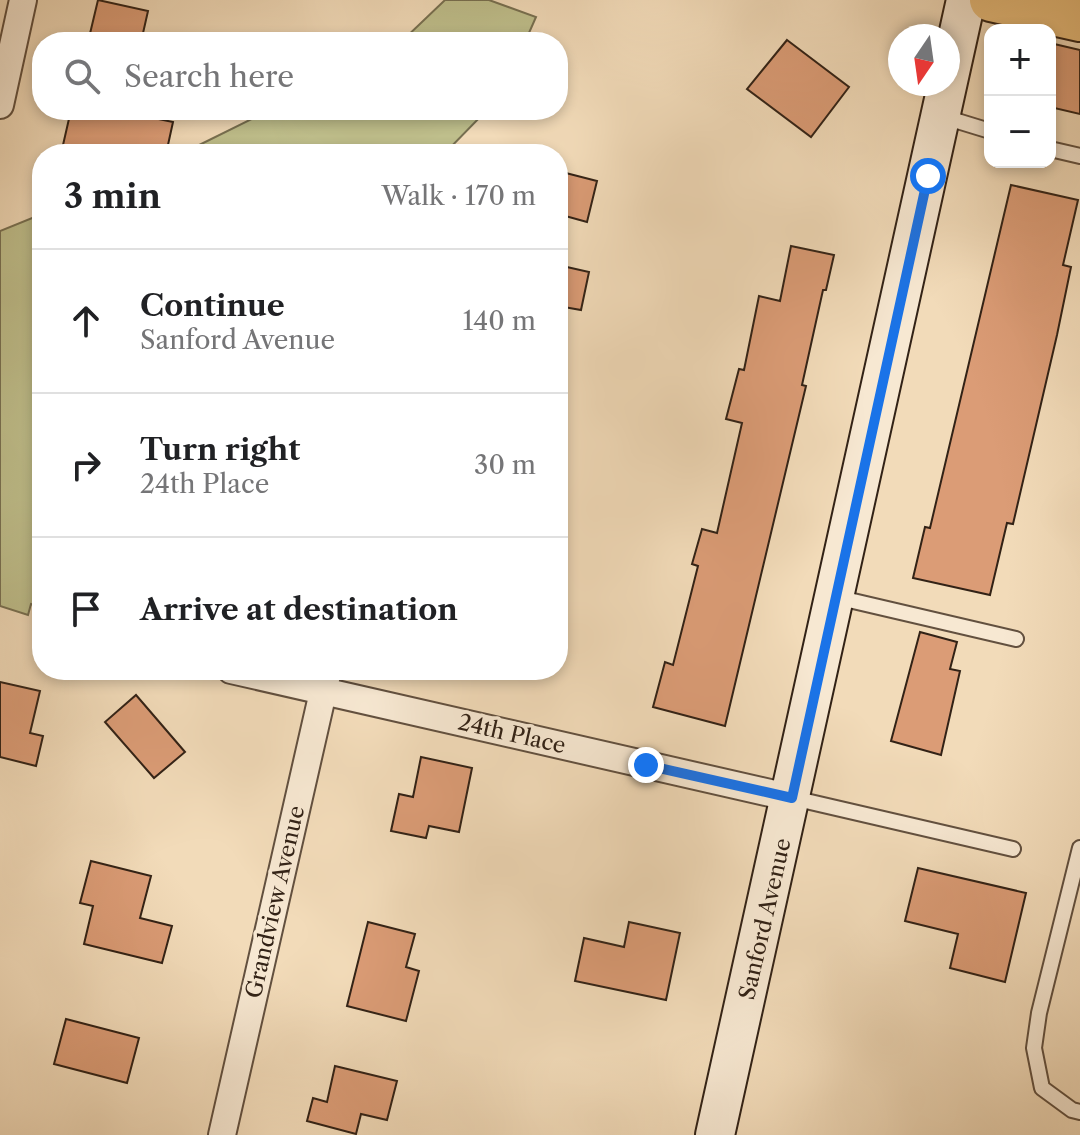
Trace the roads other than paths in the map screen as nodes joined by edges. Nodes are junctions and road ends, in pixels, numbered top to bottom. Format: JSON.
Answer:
{"nodes":[{"id":1,"x":23,"y":0,"type":"edge"},
{"id":2,"x":966,"y":0,"type":"edge"},
{"id":3,"x":991,"y":0,"type":"edge"},
{"id":4,"x":1080,"y":20,"type":"edge"},
{"id":5,"x":0,"y":105,"type":"edge"},
{"id":6,"x":941,"y":116,"type":"junction"},
{"id":7,"x":984,"y":129,"type":"edge"},
{"id":8,"x":1056,"y":150,"type":"edge"},
{"id":9,"x":1080,"y":156,"type":"edge"},
{"id":10,"x":836,"y":597,"type":"junction"},
{"id":11,"x":1016,"y":639,"type":"dead end"},
{"id":12,"x":325,"y":681,"type":"edge"},
{"id":13,"x":792,"y":798,"type":"junction"},
{"id":14,"x":1080,"y":848,"type":"edge"},
{"id":15,"x":1013,"y":849,"type":"dead end"},
{"id":16,"x":1080,"y":1112,"type":"edge"},
{"id":17,"x":222,"y":1135,"type":"edge"},
{"id":18,"x":715,"y":1135,"type":"edge"}],
"edges":[{"from":1,"to":5,"type":"street"},
{"from":2,"to":6,"type":"main road","name":"Sanford Avenue"},
{"from":3,"to":4,"type":"main road"},
{"from":6,"to":7,"type":"lane"},
{"from":6,"to":10,"type":"main road","name":"Sanford Avenue"},
{"from":8,"to":9,"type":"lane"},
{"from":10,"to":11,"type":"lane"},
{"from":10,"to":13,"type":"main road","name":"Sanford Avenue"},
{"from":12,"to":13,"type":"street","name":"24th Place"},
{"from":12,"to":17,"type":"street","name":"Grandview Avenue"},
{"from":13,"to":15,"type":"lane"},
{"from":13,"to":18,"type":"main road","name":"Sanford Avenue"},
{"from":14,"to":16,"type":"lane"}]}
